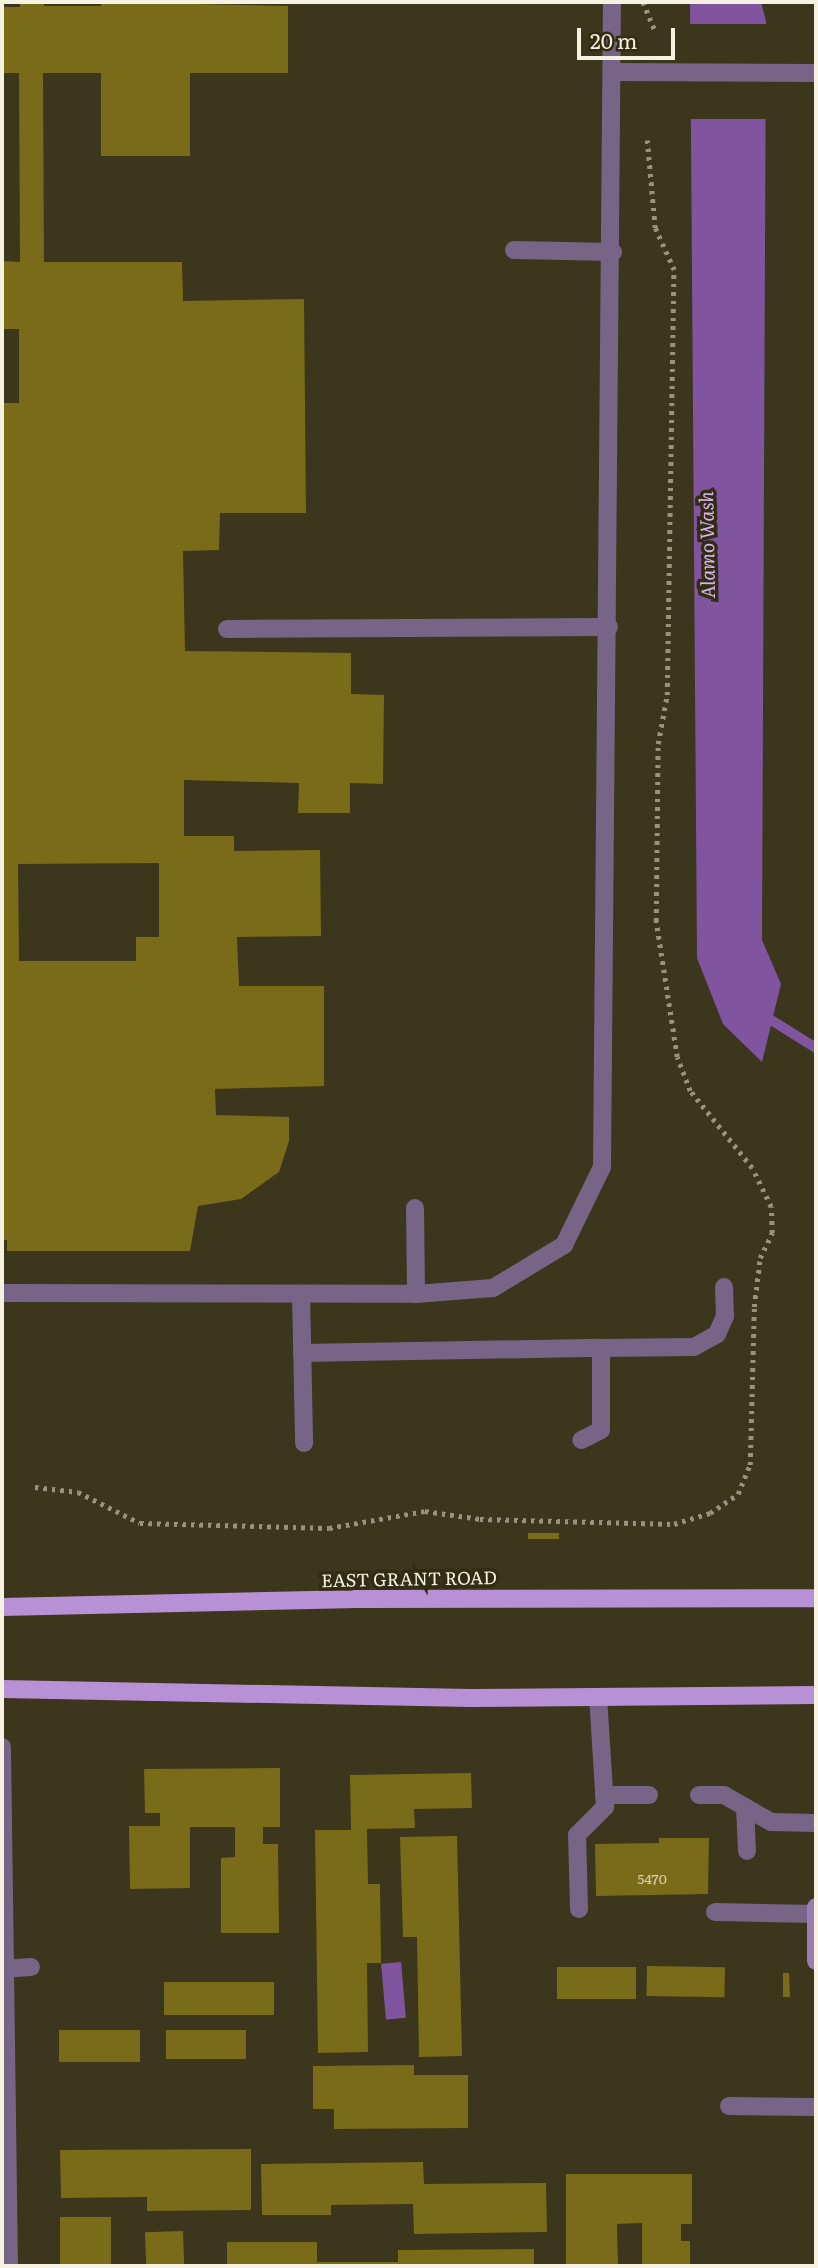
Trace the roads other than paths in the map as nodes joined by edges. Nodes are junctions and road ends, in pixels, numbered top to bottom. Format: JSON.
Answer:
{"nodes":[{"id":1,"x":612,"y":2,"type":"edge"},
{"id":2,"x":613,"y":72,"type":"junction"},
{"id":3,"x":816,"y":73,"type":"edge"},
{"id":4,"x":514,"y":250,"type":"dead end"},
{"id":5,"x":613,"y":252,"type":"junction"},
{"id":6,"x":609,"y":627,"type":"junction"},
{"id":7,"x":227,"y":629,"type":"dead end"},
{"id":8,"x":415,"y":1208,"type":"dead end"},
{"id":9,"x":724,"y":1287,"type":"dead end"},
{"id":10,"x":2,"y":1293,"type":"edge"},
{"id":11,"x":301,"y":1294,"type":"junction"},
{"id":12,"x":416,"y":1294,"type":"junction"},
{"id":13,"x":601,"y":1348,"type":"junction"},
{"id":14,"x":302,"y":1353,"type":"junction"},
{"id":15,"x":581,"y":1440,"type":"dead end"},
{"id":16,"x":304,"y":1443,"type":"dead end"},
{"id":17,"x":816,"y":1598,"type":"edge"},
{"id":18,"x":2,"y":1607,"type":"edge"},
{"id":19,"x":2,"y":1689,"type":"edge"},
{"id":20,"x":816,"y":1695,"type":"edge"},
{"id":21,"x":598,"y":1696,"type":"junction"},
{"id":22,"x":2,"y":1747,"type":"edge"},
{"id":23,"x":604,"y":1795,"type":"junction"},
{"id":24,"x":649,"y":1795,"type":"dead end"},
{"id":25,"x":699,"y":1795,"type":"dead end"},
{"id":26,"x":746,"y":1807,"type":"junction"},
{"id":27,"x":816,"y":1823,"type":"edge"},
{"id":28,"x":747,"y":1851,"type":"dead end"},
{"id":29,"x":816,"y":1906,"type":"edge"},
{"id":30,"x":579,"y":1909,"type":"dead end"},
{"id":31,"x":715,"y":1912,"type":"dead end"},
{"id":32,"x":816,"y":1914,"type":"edge"},
{"id":33,"x":816,"y":1961,"type":"edge"},
{"id":34,"x":31,"y":1967,"type":"dead end"},
{"id":35,"x":4,"y":1969,"type":"edge"},
{"id":36,"x":729,"y":2106,"type":"dead end"},
{"id":37,"x":816,"y":2107,"type":"edge"},
{"id":38,"x":5,"y":2168,"type":"edge"},
{"id":39,"x":9,"y":2266,"type":"edge"}],
"edges":[{"from":1,"to":2,"type":"street"},
{"from":2,"to":3,"type":"street"},
{"from":2,"to":5,"type":"street"},
{"from":4,"to":5,"type":"street"},
{"from":5,"to":6,"type":"street"},
{"from":6,"to":7,"type":"street"},
{"from":6,"to":12,"type":"street"},
{"from":8,"to":12,"type":"street"},
{"from":9,"to":13,"type":"street"},
{"from":10,"to":11,"type":"street"},
{"from":11,"to":12,"type":"street"},
{"from":11,"to":14,"type":"street"},
{"from":13,"to":14,"type":"street"},
{"from":13,"to":15,"type":"street"},
{"from":14,"to":16,"type":"street"},
{"from":17,"to":18,"type":"main road","name":"EAST GRANT ROAD"},
{"from":19,"to":21,"type":"main road"},
{"from":20,"to":21,"type":"main road"},
{"from":21,"to":23,"type":"street"},
{"from":22,"to":35,"type":"street"},
{"from":23,"to":24,"type":"street"},
{"from":23,"to":30,"type":"street"},
{"from":25,"to":26,"type":"street"},
{"from":26,"to":27,"type":"street"},
{"from":26,"to":28,"type":"street"},
{"from":29,"to":32,"type":"main road"},
{"from":31,"to":32,"type":"street"},
{"from":32,"to":33,"type":"main road"},
{"from":34,"to":35,"type":"street"},
{"from":35,"to":38,"type":"street"},
{"from":36,"to":37,"type":"street"},
{"from":38,"to":39,"type":"street"}]}
